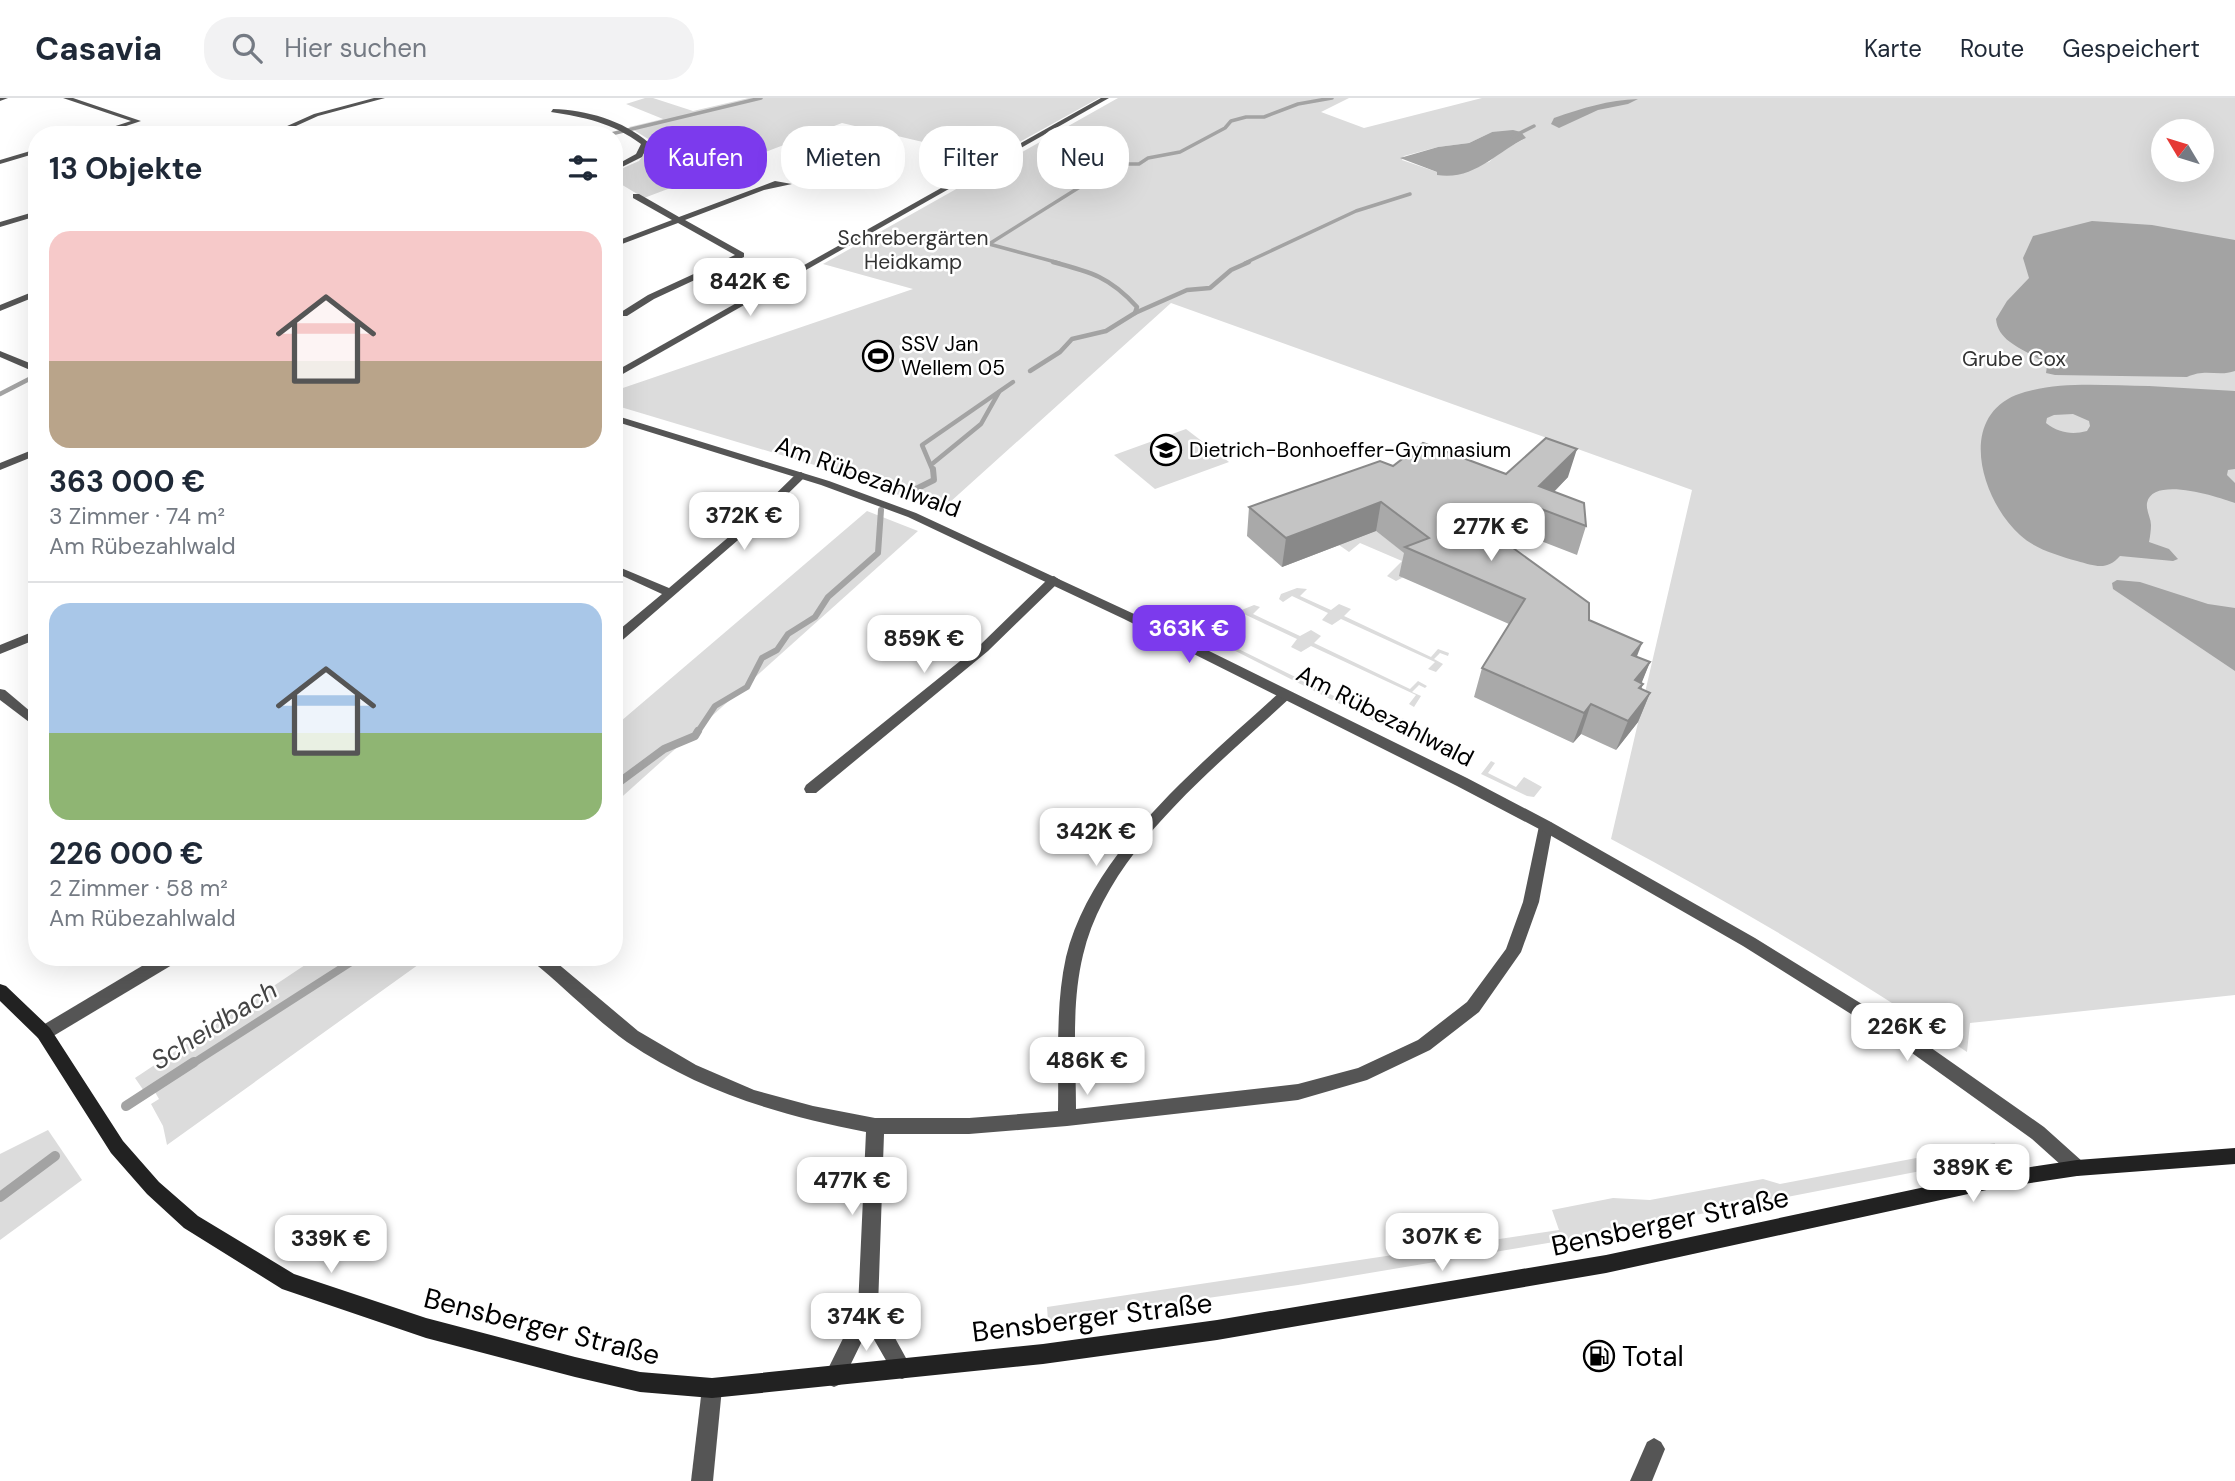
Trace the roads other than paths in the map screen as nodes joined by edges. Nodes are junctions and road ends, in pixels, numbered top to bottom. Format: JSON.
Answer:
{"nodes":[{"id":1,"x":66,"y":98,"type":"edge"},
{"id":2,"x":382,"y":98,"type":"edge"},
{"id":3,"x":1106,"y":98,"type":"edge"},
{"id":4,"x":553,"y":111,"type":"dead end"},
{"id":5,"x":121,"y":126,"type":"edge"},
{"id":6,"x":291,"y":126,"type":"edge"},
{"id":7,"x":615,"y":126,"type":"edge"},
{"id":8,"x":623,"y":129,"type":"edge"},
{"id":9,"x":28,"y":154,"type":"edge"},
{"id":10,"x":0,"y":162,"type":"edge"},
{"id":11,"x":623,"y":164,"type":"edge"},
{"id":12,"x":781,"y":183,"type":"edge"},
{"id":13,"x":636,"y":196,"type":"dead end"},
{"id":14,"x":28,"y":216,"type":"edge"},
{"id":15,"x":680,"y":219,"type":"junction"},
{"id":16,"x":0,"y":225,"type":"edge"},
{"id":17,"x":623,"y":241,"type":"edge"},
{"id":18,"x":28,"y":297,"type":"edge"},
{"id":19,"x":0,"y":308,"type":"edge"},
{"id":20,"x":624,"y":314,"type":"dead end"},
{"id":21,"x":0,"y":354,"type":"edge"},
{"id":22,"x":28,"y":366,"type":"edge"},
{"id":23,"x":623,"y":371,"type":"edge"},
{"id":24,"x":623,"y":421,"type":"edge"},
{"id":25,"x":28,"y":455,"type":"edge"},
{"id":26,"x":0,"y":467,"type":"edge"},
{"id":27,"x":796,"y":479,"type":"junction"},
{"id":28,"x":623,"y":572,"type":"edge"},
{"id":29,"x":1054,"y":580,"type":"junction"},
{"id":30,"x":670,"y":593,"type":"junction"},
{"id":31,"x":623,"y":634,"type":"edge"},
{"id":32,"x":28,"y":638,"type":"edge"},
{"id":33,"x":0,"y":650,"type":"edge"},
{"id":34,"x":0,"y":693,"type":"edge"},
{"id":35,"x":1286,"y":694,"type":"junction"},
{"id":36,"x":28,"y":716,"type":"edge"},
{"id":37,"x":811,"y":789,"type":"dead end"},
{"id":38,"x":1546,"y":825,"type":"junction"},
{"id":39,"x":156,"y":966,"type":"edge"},
{"id":40,"x":550,"y":966,"type":"edge"},
{"id":41,"x":0,"y":991,"type":"edge"},
{"id":42,"x":44,"y":1032,"type":"junction"},
{"id":43,"x":1067,"y":1118,"type":"junction"},
{"id":44,"x":875,"y":1126,"type":"junction"},
{"id":45,"x":2235,"y":1156,"type":"edge"},
{"id":46,"x":2077,"y":1168,"type":"junction"},
{"id":47,"x":868,"y":1310,"type":"junction"},
{"id":48,"x":902,"y":1369,"type":"junction"},
{"id":49,"x":835,"y":1377,"type":"junction"},
{"id":50,"x":712,"y":1388,"type":"junction"},
{"id":51,"x":1654,"y":1449,"type":"dead end"},
{"id":52,"x":702,"y":1481,"type":"edge"},
{"id":53,"x":1641,"y":1481,"type":"edge"}],
"edges":[{"from":1,"to":5,"type":"street"},
{"from":2,"to":6,"type":"street"},
{"from":3,"to":23,"type":"street"},
{"from":4,"to":7,"type":"street"},
{"from":8,"to":11,"type":"street"},
{"from":9,"to":10,"type":"street"},
{"from":12,"to":15,"type":"street"},
{"from":13,"to":15,"type":"street"},
{"from":14,"to":16,"type":"street"},
{"from":15,"to":17,"type":"street"},
{"from":15,"to":20,"type":"street"},
{"from":18,"to":19,"type":"street"},
{"from":21,"to":22,"type":"street"},
{"from":24,"to":27,"type":"street","name":"Am Rübezahlwald"},
{"from":25,"to":26,"type":"street"},
{"from":27,"to":29,"type":"street","name":"Am Rübezahlwald"},
{"from":27,"to":30,"type":"street"},
{"from":28,"to":30,"type":"street"},
{"from":29,"to":35,"type":"street","name":"Am Rübezahlwald"},
{"from":29,"to":37,"type":"street"},
{"from":30,"to":31,"type":"street"},
{"from":32,"to":33,"type":"street"},
{"from":34,"to":36,"type":"street"},
{"from":35,"to":38,"type":"street","name":"Am Rübezahlwald"},
{"from":35,"to":43,"type":"street"},
{"from":38,"to":43,"type":"street"},
{"from":38,"to":46,"type":"street","name":"Am Rübezahlwald"},
{"from":39,"to":42,"type":"street"},
{"from":40,"to":44,"type":"street"},
{"from":41,"to":42,"type":"main road","name":"Bensberger Straße"},
{"from":42,"to":50,"type":"main road","name":"Bensberger Straße"},
{"from":43,"to":44,"type":"street"},
{"from":44,"to":47,"type":"street"},
{"from":45,"to":46,"type":"main road","name":"Bensberger Straße"},
{"from":46,"to":48,"type":"main road","name":"Bensberger Straße"},
{"from":47,"to":48,"type":"street"},
{"from":47,"to":49,"type":"street"},
{"from":48,"to":49,"type":"main road","name":"Bensberger Straße"},
{"from":49,"to":50,"type":"main road","name":"Bensberger Straße"},
{"from":50,"to":52,"type":"street"},
{"from":51,"to":53,"type":"street"}]}
